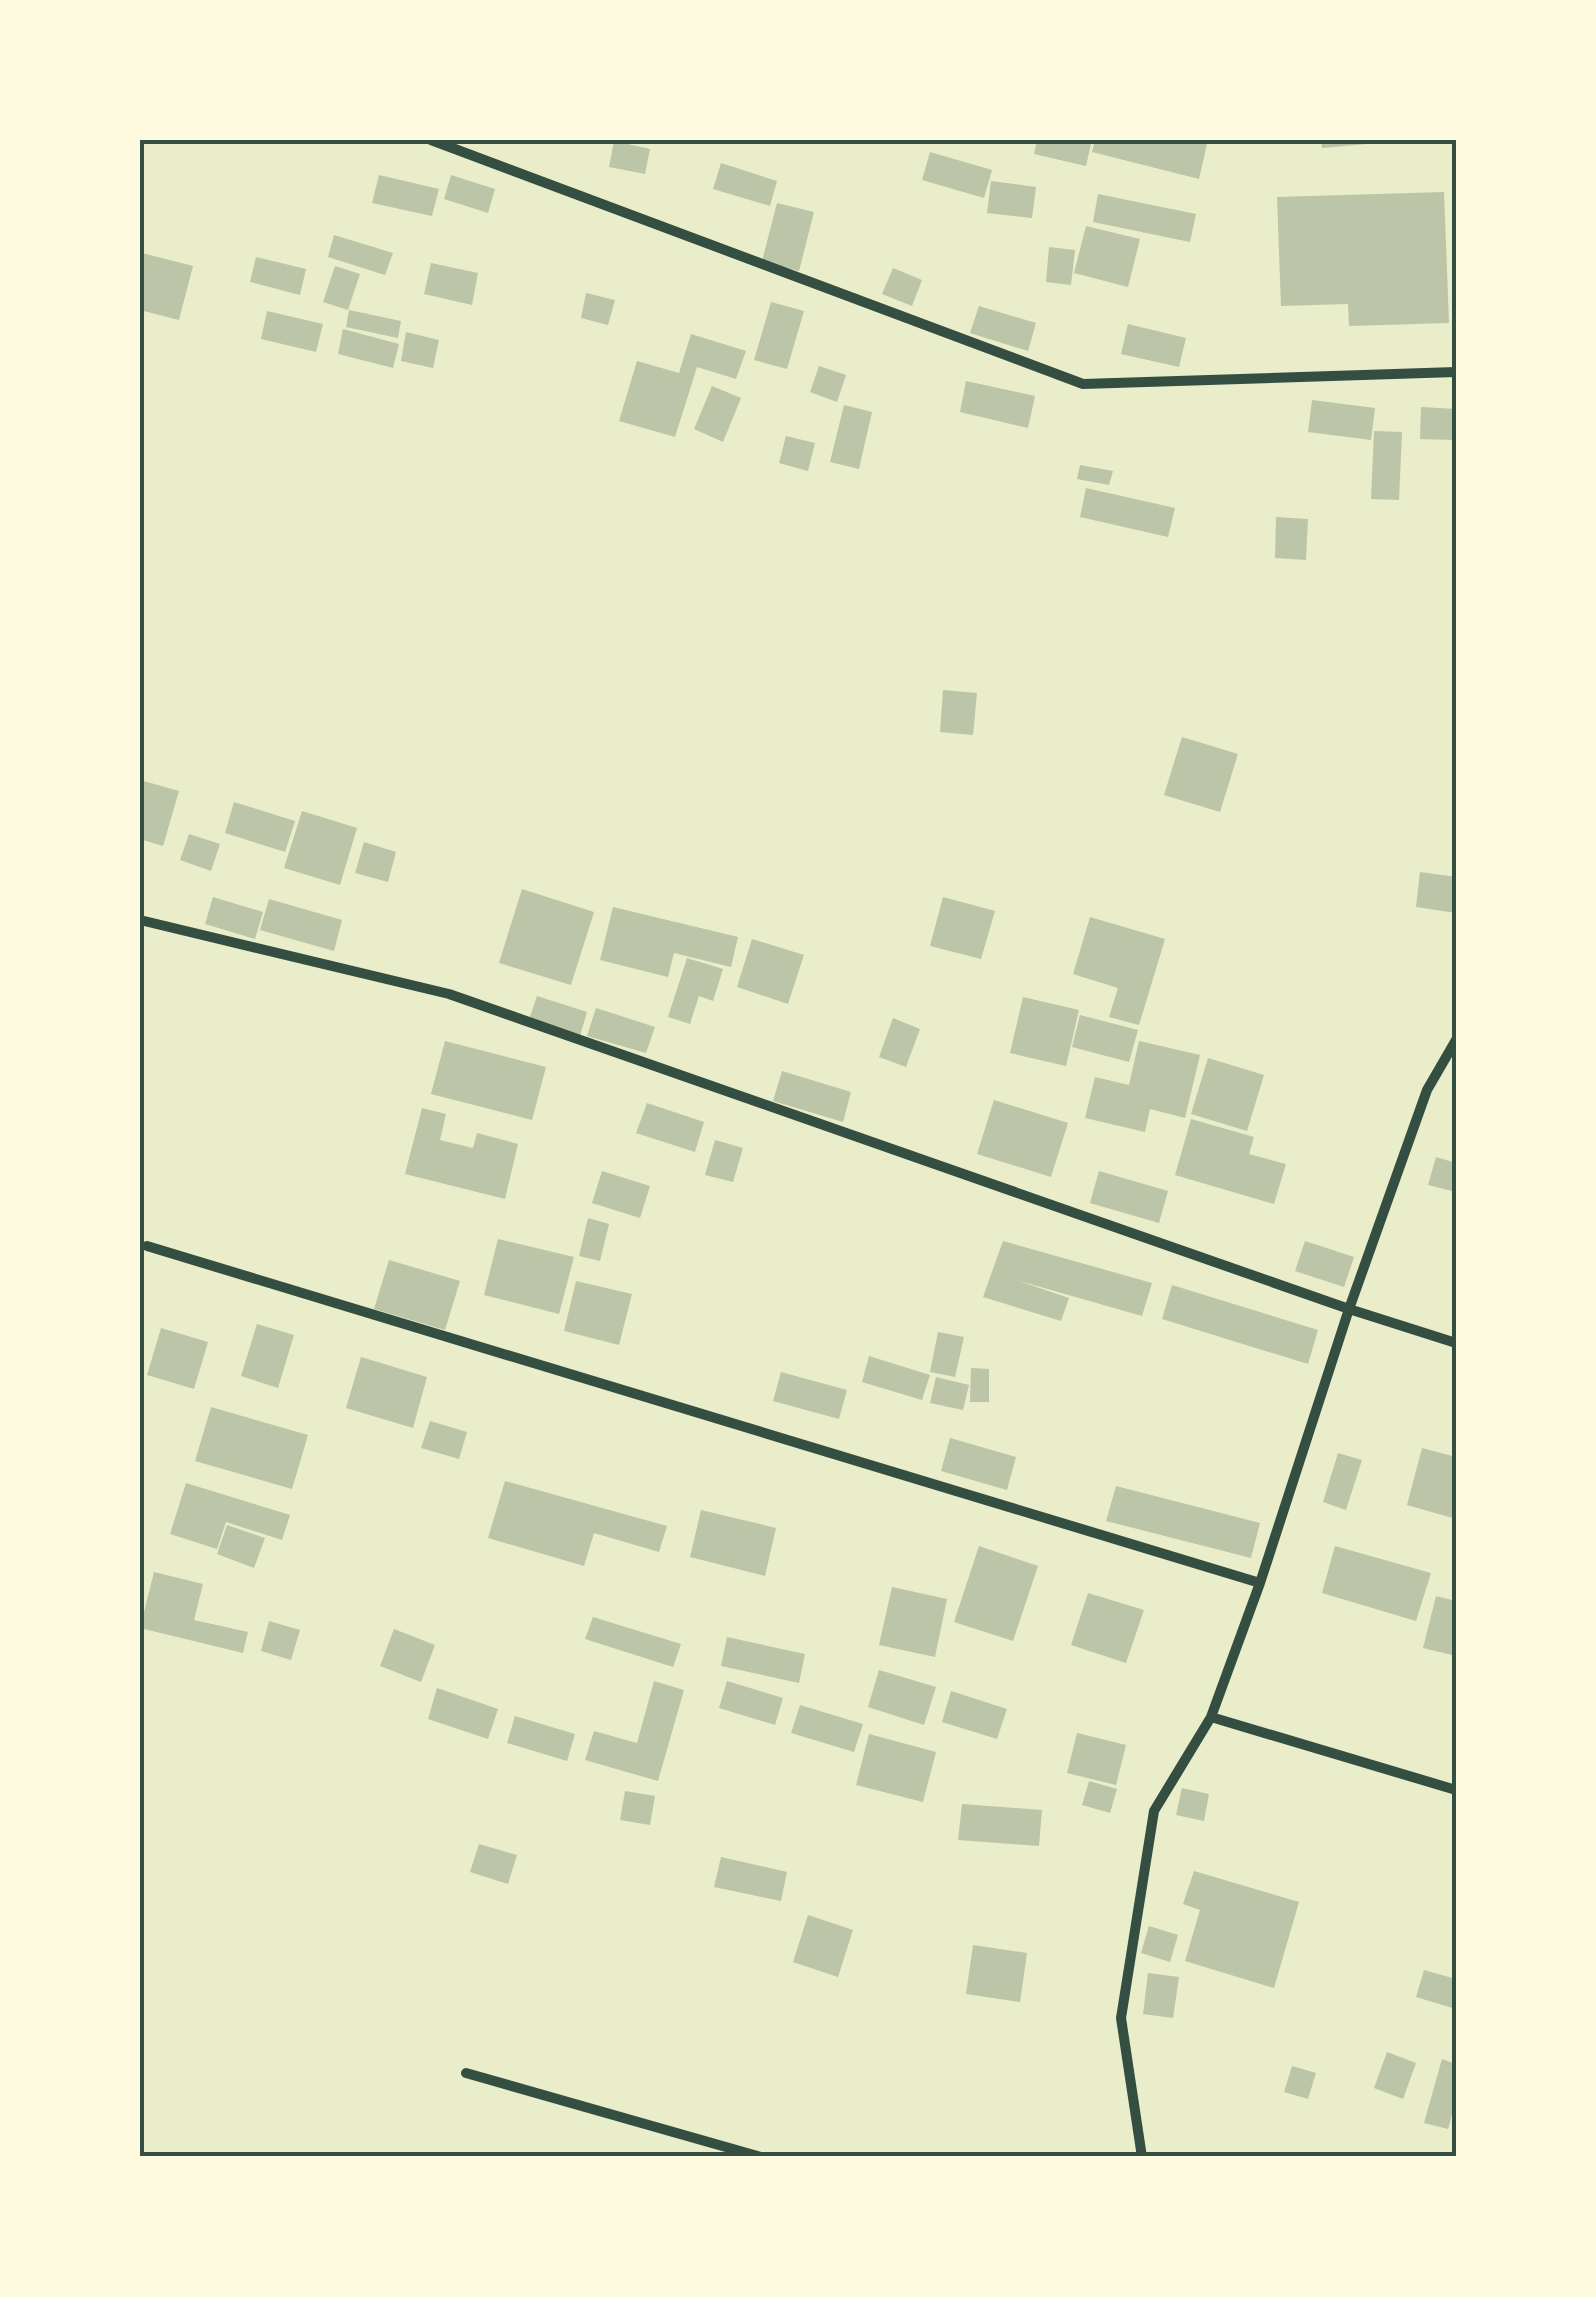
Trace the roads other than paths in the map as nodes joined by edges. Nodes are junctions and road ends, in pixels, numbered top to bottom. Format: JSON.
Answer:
{"nodes":[{"id":1,"x":432,"y":140,"type":"edge"},
{"id":2,"x":1456,"y":372,"type":"edge"},
{"id":3,"x":140,"y":920,"type":"edge"},
{"id":4,"x":1456,"y":1040,"type":"edge"},
{"id":5,"x":147,"y":1246,"type":"dead end"},
{"id":6,"x":1349,"y":1309,"type":"junction"},
{"id":7,"x":1456,"y":1343,"type":"edge"},
{"id":8,"x":1260,"y":1583,"type":"junction"},
{"id":9,"x":1211,"y":1718,"type":"junction"},
{"id":10,"x":1456,"y":1790,"type":"edge"},
{"id":11,"x":466,"y":2073,"type":"dead end"},
{"id":12,"x":761,"y":2157,"type":"edge"},
{"id":13,"x":1142,"y":2157,"type":"edge"}],
"edges":[{"from":1,"to":2,"type":"street"},
{"from":3,"to":6,"type":"street"},
{"from":4,"to":6,"type":"street"},
{"from":5,"to":8,"type":"street"},
{"from":6,"to":7,"type":"street"},
{"from":6,"to":8,"type":"street"},
{"from":8,"to":9,"type":"street"},
{"from":9,"to":10,"type":"street"},
{"from":9,"to":13,"type":"street"},
{"from":11,"to":12,"type":"street"}]}
